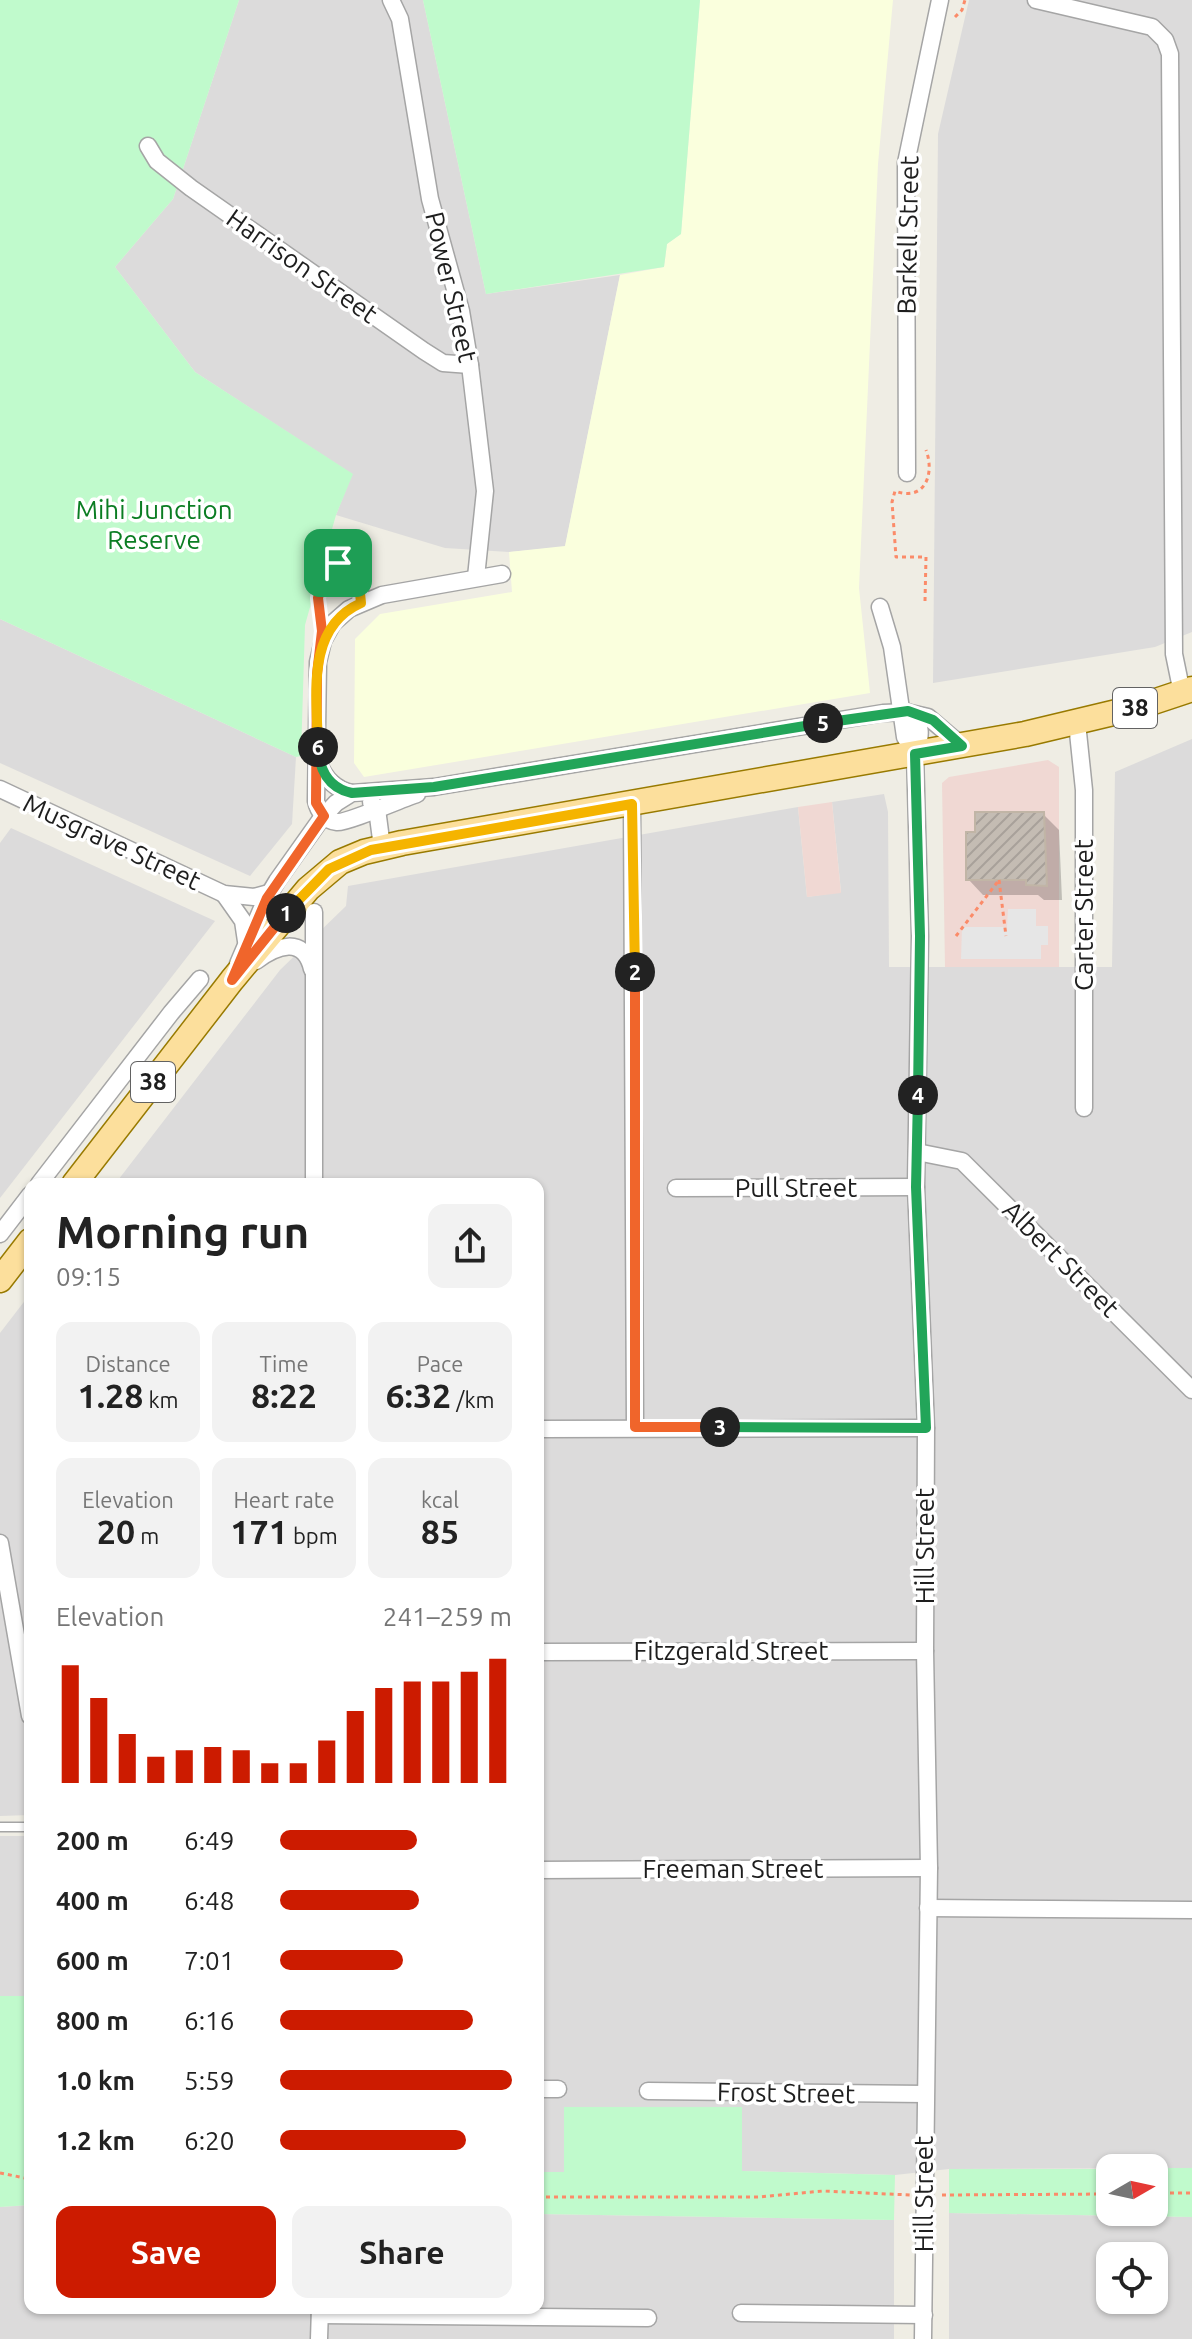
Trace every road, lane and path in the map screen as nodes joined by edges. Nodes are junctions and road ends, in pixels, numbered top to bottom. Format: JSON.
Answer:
{"nodes":[{"id":1,"x":391,"y":0,"type":"edge"},
{"id":2,"x":940,"y":0,"type":"edge"},
{"id":3,"x":965,"y":0,"type":"edge"},
{"id":4,"x":1036,"y":0,"type":"edge"},
{"id":5,"x":950,"y":22,"type":"dead end"},
{"id":6,"x":148,"y":146,"type":"dead end"},
{"id":7,"x":470,"y":365,"type":"junction"},
{"id":8,"x":924,"y":447,"type":"dead end"},
{"id":9,"x":907,"y":473,"type":"dead end"},
{"id":10,"x":502,"y":574,"type":"dead end"},
{"id":11,"x":476,"y":577,"type":"junction"},
{"id":12,"x":925,"y":601,"type":"dead end"},
{"id":13,"x":361,"y":603,"type":"junction"},
{"id":14,"x":880,"y":607,"type":"dead end"},
{"id":15,"x":321,"y":647,"type":"junction"},
{"id":16,"x":1187,"y":691,"type":"edge"},
{"id":17,"x":903,"y":712,"type":"junction"},
{"id":18,"x":1077,"y":723,"type":"junction"},
{"id":19,"x":962,"y":746,"type":"junction"},
{"id":20,"x":915,"y":754,"type":"junction"},
{"id":21,"x":319,"y":761,"type":"junction"},
{"id":22,"x":434,"y":787,"type":"junction"},
{"id":23,"x":357,"y":792,"type":"junction"},
{"id":24,"x":1,"y":794,"type":"edge"},
{"id":25,"x":632,"y":804,"type":"junction"},
{"id":26,"x":377,"y":809,"type":"junction"},
{"id":27,"x":324,"y":816,"type":"junction"},
{"id":28,"x":382,"y":847,"type":"junction"},
{"id":29,"x":269,"y":893,"type":"junction"},
{"id":30,"x":224,"y":894,"type":"junction"},
{"id":31,"x":314,"y":912,"type":"dead end"},
{"id":32,"x":956,"y":936,"type":"dead end"},
{"id":33,"x":1006,"y":936,"type":"dead end"},
{"id":34,"x":246,"y":943,"type":"junction"},
{"id":35,"x":313,"y":975,"type":"junction"},
{"id":36,"x":200,"y":979,"type":"dead end"},
{"id":37,"x":232,"y":980,"type":"junction"},
{"id":38,"x":1084,"y":1108,"type":"dead end"},
{"id":39,"x":917,"y":1152,"type":"junction"},
{"id":40,"x":44,"y":1178,"type":"edge"},
{"id":41,"x":79,"y":1178,"type":"edge"},
{"id":42,"x":314,"y":1178,"type":"edge"},
{"id":43,"x":916,"y":1187,"type":"junction"},
{"id":44,"x":676,"y":1188,"type":"dead end"},
{"id":45,"x":24,"y":1203,"type":"edge"},
{"id":46,"x":0,"y":1234,"type":"edge"},
{"id":47,"x":24,"y":1249,"type":"edge"},
{"id":48,"x":0,"y":1280,"type":"edge"},
{"id":49,"x":1192,"y":1390,"type":"edge"},
{"id":50,"x":635,"y":1427,"type":"junction"},
{"id":51,"x":926,"y":1428,"type":"junction"},
{"id":52,"x":544,"y":1429,"type":"edge"},
{"id":53,"x":0,"y":1543,"type":"edge"},
{"id":54,"x":925,"y":1651,"type":"junction"},
{"id":55,"x":544,"y":1652,"type":"edge"},
{"id":56,"x":24,"y":1681,"type":"edge"},
{"id":57,"x":0,"y":1827,"type":"edge"},
{"id":58,"x":24,"y":1827,"type":"edge"},
{"id":59,"x":929,"y":1868,"type":"junction"},
{"id":60,"x":544,"y":1870,"type":"edge"},
{"id":61,"x":928,"y":1908,"type":"junction"},
{"id":62,"x":1192,"y":1910,"type":"edge"},
{"id":63,"x":544,"y":2089,"type":"edge"},
{"id":64,"x":558,"y":2089,"type":"dead end"},
{"id":65,"x":648,"y":2091,"type":"dead end"},
{"id":66,"x":925,"y":2094,"type":"junction"},
{"id":67,"x":0,"y":2173,"type":"edge"},
{"id":68,"x":24,"y":2178,"type":"edge"},
{"id":69,"x":1168,"y":2193,"type":"edge"},
{"id":70,"x":1192,"y":2193,"type":"edge"},
{"id":71,"x":1096,"y":2194,"type":"edge"},
{"id":72,"x":910,"y":2195,"type":"dead end"},
{"id":73,"x":934,"y":2195,"type":"dead end"},
{"id":74,"x":544,"y":2197,"type":"edge"},
{"id":75,"x":741,"y":2313,"type":"dead end"},
{"id":76,"x":320,"y":2314,"type":"edge"},
{"id":77,"x":429,"y":2314,"type":"edge"},
{"id":78,"x":924,"y":2315,"type":"junction"},
{"id":79,"x":648,"y":2318,"type":"dead end"},
{"id":80,"x":319,"y":2339,"type":"edge"},
{"id":81,"x":923,"y":2339,"type":"edge"}],
"edges":[{"from":1,"to":7,"type":"street","name":"Power Street"},
{"from":2,"to":9,"type":"street","name":"Barkell Street"},
{"from":3,"to":5,"type":"path"},
{"from":4,"to":16,"type":"street"},
{"from":6,"to":7,"type":"street","name":"Harrison Street"},
{"from":7,"to":11,"type":"street","name":"Power Street"},
{"from":8,"to":12,"type":"path"},
{"from":10,"to":11,"type":"street"},
{"from":11,"to":13,"type":"street"},
{"from":13,"to":15,"type":"street"},
{"from":13,"to":15,"type":"lane"},
{"from":14,"to":17,"type":"street"},
{"from":15,"to":21,"type":"street"},
{"from":16,"to":18,"type":"main road","number":"38"},
{"from":17,"to":19,"type":"street"},
{"from":17,"to":20,"type":"street","name":"Hill Street"},
{"from":17,"to":22,"type":"street"},
{"from":18,"to":19,"type":"main road","number":"38"},
{"from":18,"to":38,"type":"street","name":"Carter Street"},
{"from":19,"to":20,"type":"main road","number":"38"},
{"from":20,"to":25,"type":"main road","number":"38"},
{"from":20,"to":39,"type":"street","name":"Hill Street"},
{"from":21,"to":23,"type":"street"},
{"from":21,"to":27,"type":"street"},
{"from":22,"to":23,"type":"street"},
{"from":22,"to":26,"type":"street"},
{"from":23,"to":26,"type":"street"},
{"from":23,"to":27,"type":"street"},
{"from":24,"to":30,"type":"street","name":"Musgrave Street"},
{"from":25,"to":28,"type":"main road","number":"38"},
{"from":25,"to":50,"type":"street"},
{"from":26,"to":27,"type":"street"},
{"from":26,"to":28,"type":"street"},
{"from":27,"to":29,"type":"street"},
{"from":28,"to":37,"type":"main road","number":"38"},
{"from":29,"to":30,"type":"street","name":"Musgrave Street"},
{"from":29,"to":34,"type":"street"},
{"from":30,"to":34,"type":"street","name":"Musgrave Street"},
{"from":31,"to":35,"type":"street"},
{"from":32,"to":33,"type":"path"},
{"from":34,"to":37,"type":"street"},
{"from":35,"to":37,"type":"street"},
{"from":35,"to":42,"type":"street"},
{"from":36,"to":40,"type":"street"},
{"from":37,"to":41,"type":"main road","number":"38"},
{"from":39,"to":43,"type":"street","name":"Hill Street"},
{"from":39,"to":49,"type":"street","name":"Albert Street"},
{"from":43,"to":44,"type":"street","name":"Pull Street"},
{"from":43,"to":51,"type":"street","name":"Hill Street"},
{"from":45,"to":46,"type":"street"},
{"from":47,"to":48,"type":"main road"},
{"from":50,"to":51,"type":"street"},
{"from":50,"to":52,"type":"street"},
{"from":51,"to":54,"type":"street","name":"Hill Street"},
{"from":53,"to":56,"type":"street"},
{"from":54,"to":55,"type":"street","name":"Fitzgerald Street"},
{"from":54,"to":59,"type":"street","name":"Hill Street"},
{"from":57,"to":58,"type":"lane"},
{"from":59,"to":60,"type":"street","name":"Freeman Street"},
{"from":59,"to":61,"type":"street","name":"Hill Street"},
{"from":61,"to":62,"type":"street"},
{"from":61,"to":66,"type":"street","name":"Hill Street"},
{"from":63,"to":64,"type":"street"},
{"from":65,"to":66,"type":"street","name":"Frost Street"},
{"from":66,"to":78,"type":"street","name":"Hill Street"},
{"from":67,"to":68,"type":"path"},
{"from":69,"to":70,"type":"path"},
{"from":71,"to":73,"type":"path"},
{"from":72,"to":74,"type":"path"},
{"from":75,"to":78,"type":"street"},
{"from":76,"to":80,"type":"street"},
{"from":77,"to":79,"type":"street"},
{"from":78,"to":81,"type":"street","name":"Hill Street"}]}
